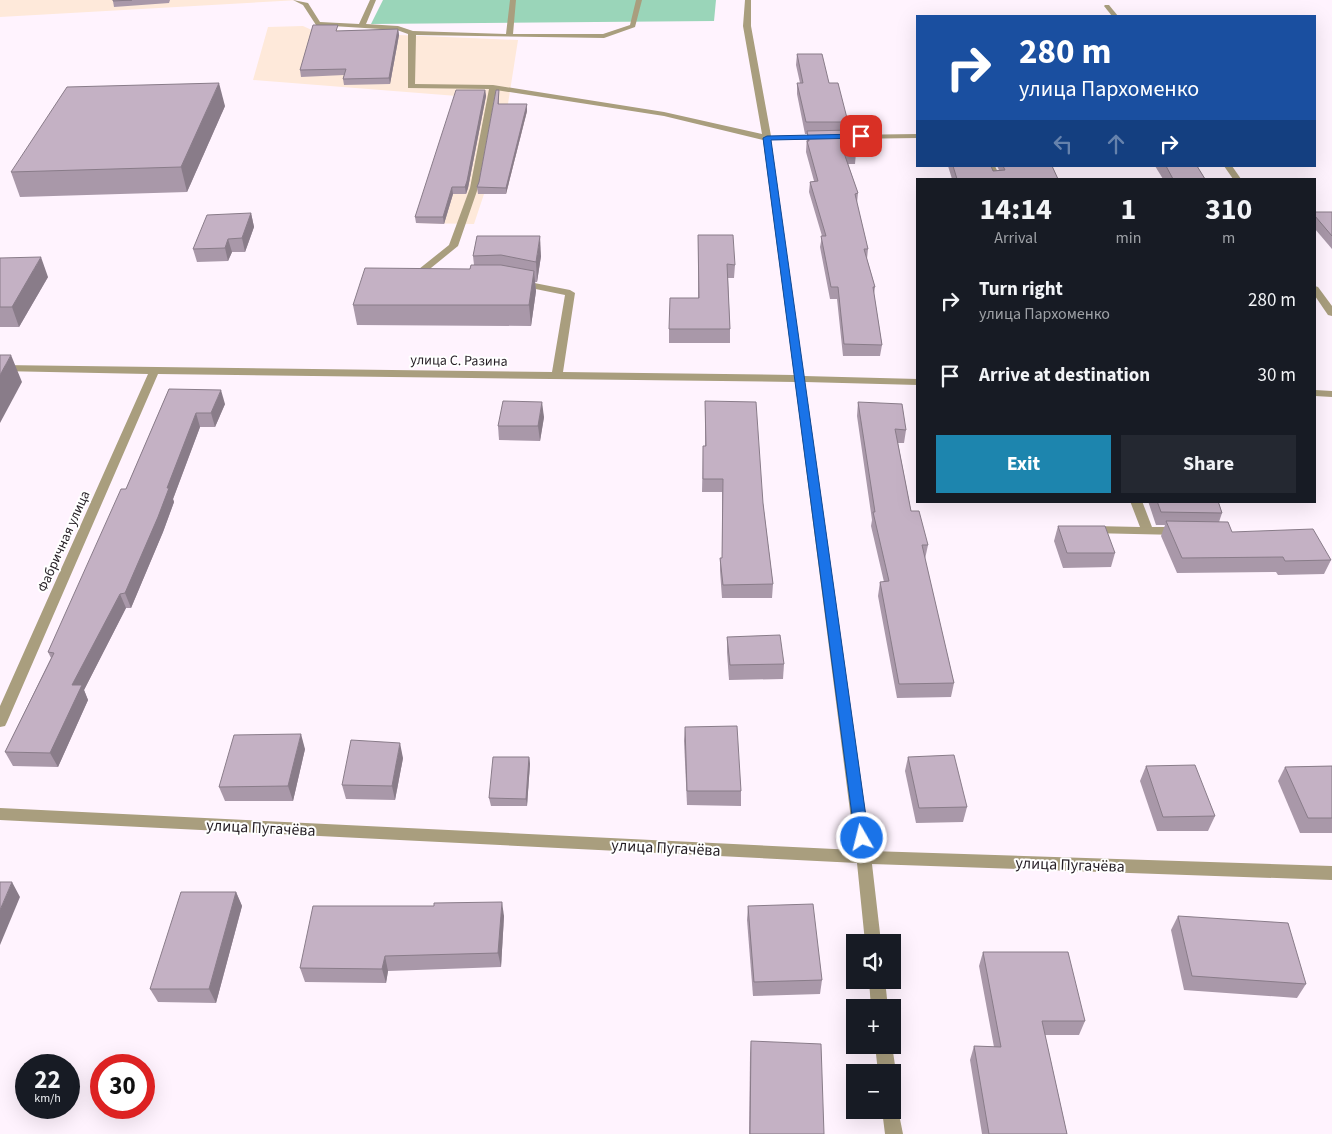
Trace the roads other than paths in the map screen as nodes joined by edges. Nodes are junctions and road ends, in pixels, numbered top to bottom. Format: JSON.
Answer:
{"nodes":[{"id":1,"x":296,"y":0,"type":"edge"},
{"id":2,"x":373,"y":0,"type":"edge"},
{"id":3,"x":513,"y":0,"type":"edge"},
{"id":4,"x":638,"y":0,"type":"edge"},
{"id":5,"x":748,"y":0,"type":"edge"},
{"id":6,"x":1107,"y":6,"type":"dead end"},
{"id":7,"x":1114,"y":15,"type":"edge"},
{"id":8,"x":362,"y":26,"type":"junction"},
{"id":9,"x":412,"y":33,"type":"junction"},
{"id":10,"x":509,"y":36,"type":"junction"},
{"id":11,"x":493,"y":87,"type":"junction"},
{"id":12,"x":916,"y":136,"type":"edge"},
{"id":13,"x":767,"y":138,"type":"junction"},
{"id":14,"x":1229,"y":167,"type":"edge"},
{"id":15,"x":1236,"y":178,"type":"edge"},
{"id":16,"x":427,"y":282,"type":"edge"},
{"id":17,"x":512,"y":282,"type":"edge"},
{"id":18,"x":1316,"y":290,"type":"edge"},
{"id":19,"x":1332,"y":313,"type":"edge"},
{"id":20,"x":0,"y":368,"type":"edge"},
{"id":21,"x":154,"y":372,"type":"junction"},
{"id":22,"x":557,"y":376,"type":"junction"},
{"id":23,"x":800,"y":378,"type":"junction"},
{"id":24,"x":916,"y":382,"type":"edge"},
{"id":25,"x":1316,"y":393,"type":"edge"},
{"id":26,"x":1332,"y":394,"type":"edge"},
{"id":27,"x":1137,"y":503,"type":"edge"},
{"id":28,"x":1094,"y":530,"type":"edge"},
{"id":29,"x":1148,"y":531,"type":"junction"},
{"id":30,"x":1188,"y":531,"type":"edge"},
{"id":31,"x":0,"y":722,"type":"edge"},
{"id":32,"x":0,"y":814,"type":"edge"},
{"id":33,"x":864,"y":857,"type":"junction"},
{"id":34,"x":1332,"y":873,"type":"edge"},
{"id":35,"x":873,"y":934,"type":"edge"},
{"id":36,"x":892,"y":1119,"type":"edge"},
{"id":37,"x":894,"y":1134,"type":"edge"}],
"edges":[{"from":1,"to":8,"type":"street"},
{"from":2,"to":8,"type":"street"},
{"from":3,"to":10,"type":"street"},
{"from":4,"to":10,"type":"street"},
{"from":5,"to":13,"type":"street"},
{"from":6,"to":7,"type":"street"},
{"from":8,"to":9,"type":"street"},
{"from":9,"to":10,"type":"street"},
{"from":9,"to":11,"type":"street"},
{"from":11,"to":13,"type":"street"},
{"from":11,"to":16,"type":"street"},
{"from":12,"to":13,"type":"street"},
{"from":13,"to":23,"type":"street"},
{"from":14,"to":15,"type":"street"},
{"from":17,"to":22,"type":"street"},
{"from":18,"to":19,"type":"street"},
{"from":20,"to":21,"type":"street","name":"улица С. Разина"},
{"from":21,"to":22,"type":"street","name":"улица С. Разина"},
{"from":21,"to":31,"type":"street","name":"Фабричная улица"},
{"from":22,"to":23,"type":"street","name":"улица С. Разина"},
{"from":23,"to":24,"type":"street","name":"улица С. Разина"},
{"from":23,"to":33,"type":"street"},
{"from":25,"to":26,"type":"street"},
{"from":27,"to":29,"type":"street"},
{"from":28,"to":29,"type":"street"},
{"from":29,"to":30,"type":"street"},
{"from":32,"to":33,"type":"street","name":"улица Пугачёва"},
{"from":33,"to":34,"type":"street","name":"улица Пугачёва"},
{"from":33,"to":35,"type":"street"},
{"from":36,"to":37,"type":"street"}]}
